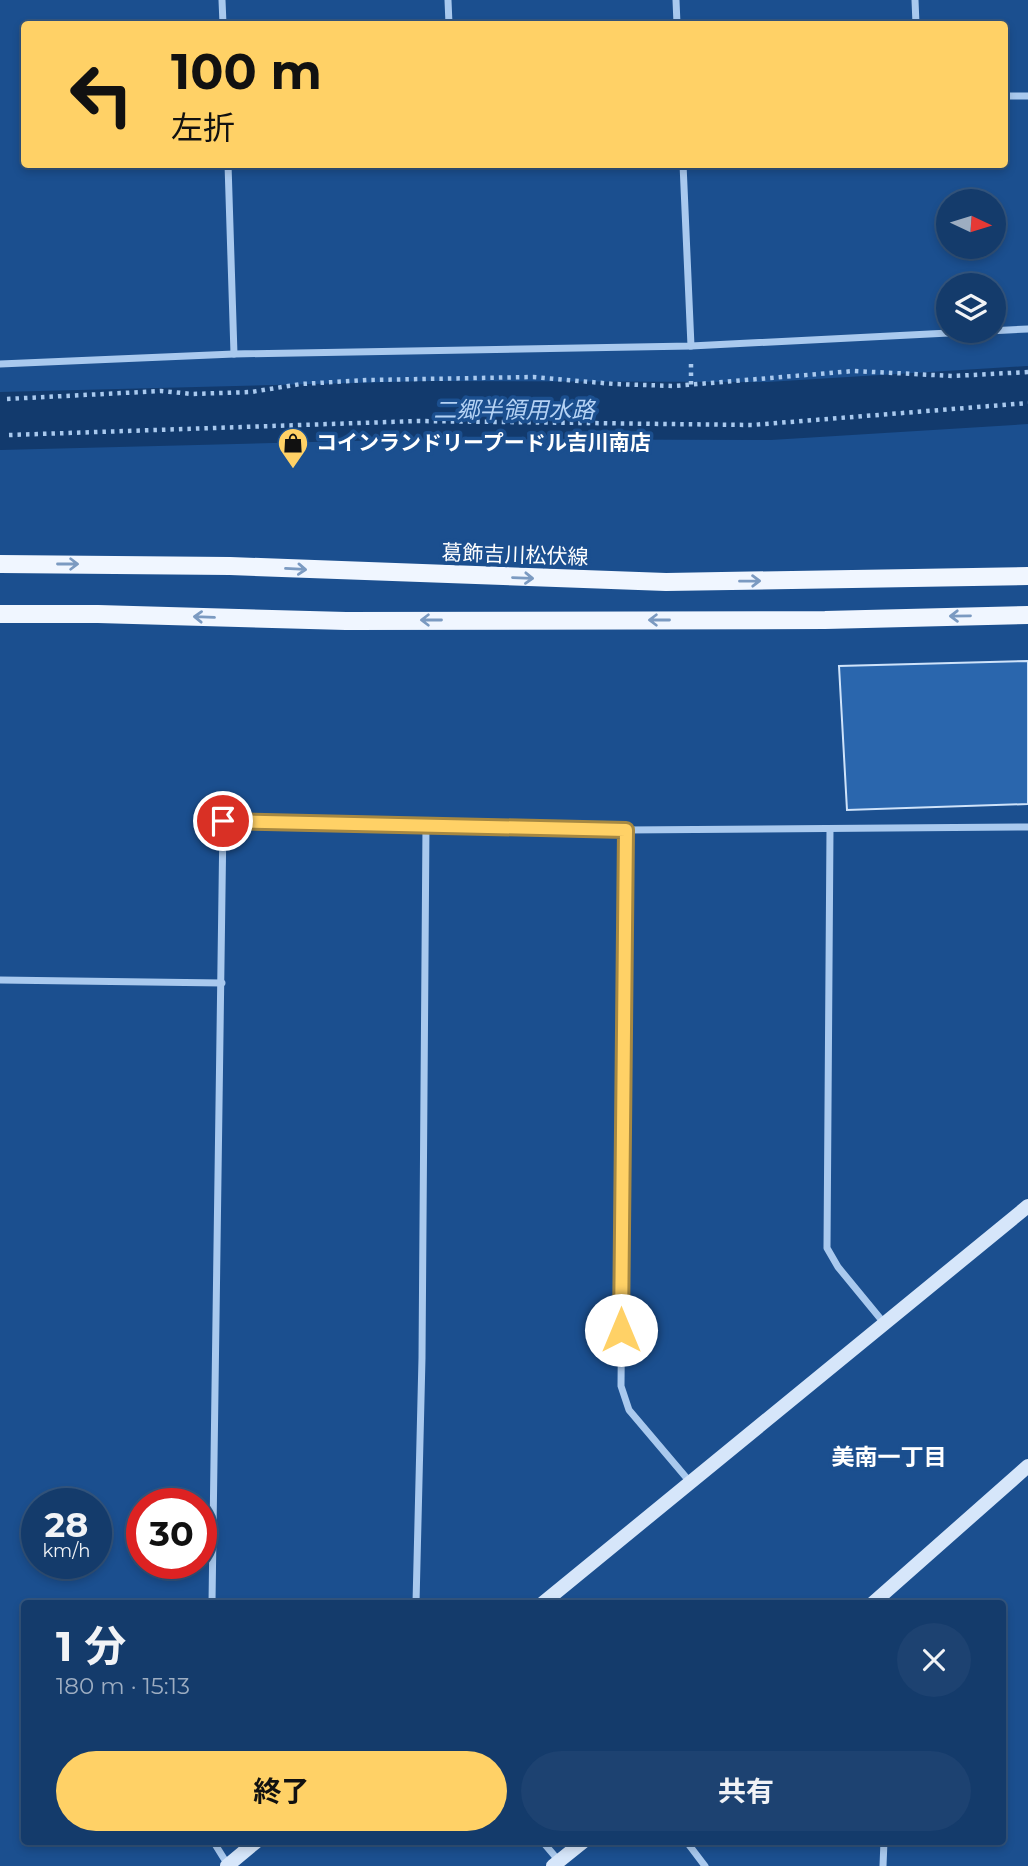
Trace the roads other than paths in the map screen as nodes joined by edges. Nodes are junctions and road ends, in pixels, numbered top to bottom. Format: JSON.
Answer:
{"nodes":[{"id":1,"x":222,"y":0,"type":"edge"},
{"id":2,"x":448,"y":0,"type":"edge"},
{"id":3,"x":676,"y":0,"type":"edge"},
{"id":4,"x":915,"y":0,"type":"edge"},
{"id":5,"x":223,"y":21,"type":"edge"},
{"id":6,"x":449,"y":21,"type":"edge"},
{"id":7,"x":677,"y":21,"type":"edge"},
{"id":8,"x":916,"y":21,"type":"edge"},
{"id":9,"x":1008,"y":96,"type":"edge"},
{"id":10,"x":1028,"y":96,"type":"edge"},
{"id":11,"x":228,"y":168,"type":"edge"},
{"id":12,"x":683,"y":168,"type":"edge"},
{"id":13,"x":1028,"y":329,"type":"edge"},
{"id":14,"x":691,"y":346,"type":"junction"},
{"id":15,"x":234,"y":354,"type":"junction"},
{"id":16,"x":0,"y":364,"type":"edge"},
{"id":17,"x":0,"y":564,"type":"edge"},
{"id":18,"x":1028,"y":576,"type":"edge"},
{"id":19,"x":0,"y":614,"type":"edge"},
{"id":20,"x":1028,"y":615,"type":"edge"},
{"id":21,"x":426,"y":824,"type":"junction"},
{"id":22,"x":1028,"y":827,"type":"edge"},
{"id":23,"x":830,"y":829,"type":"junction"},
{"id":24,"x":626,"y":830,"type":"junction"},
{"id":25,"x":0,"y":981,"type":"edge"},
{"id":26,"x":222,"y":983,"type":"junction"},
{"id":27,"x":1028,"y":1206,"type":"edge"},
{"id":28,"x":884,"y":1322,"type":"junction"},
{"id":29,"x":1025,"y":1469,"type":"edge"},
{"id":30,"x":691,"y":1482,"type":"junction"},
{"id":31,"x":212,"y":1600,"type":"edge"},
{"id":32,"x":415,"y":1600,"type":"edge"},
{"id":33,"x":547,"y":1600,"type":"edge"},
{"id":34,"x":876,"y":1600,"type":"edge"},
{"id":35,"x":215,"y":1845,"type":"edge"},
{"id":36,"x":252,"y":1845,"type":"edge"},
{"id":37,"x":545,"y":1845,"type":"edge"},
{"id":38,"x":579,"y":1845,"type":"edge"},
{"id":39,"x":689,"y":1845,"type":"edge"},
{"id":40,"x":884,"y":1845,"type":"edge"},
{"id":41,"x":556,"y":1863,"type":"edge"},
{"id":42,"x":228,"y":1866,"type":"edge"},
{"id":43,"x":705,"y":1866,"type":"edge"},
{"id":44,"x":883,"y":1866,"type":"edge"}],
"edges":[{"from":1,"to":5,"type":"street"},
{"from":2,"to":6,"type":"street"},
{"from":3,"to":7,"type":"street"},
{"from":4,"to":8,"type":"street"},
{"from":9,"to":10,"type":"street"},
{"from":11,"to":15,"type":"street"},
{"from":12,"to":14,"type":"street"},
{"from":13,"to":14,"type":"street"},
{"from":14,"to":15,"type":"street"},
{"from":15,"to":16,"type":"street"},
{"from":17,"to":18,"type":"main road","name":"葛飾吉川松伏線","one_way":true},
{"from":20,"to":19,"type":"main road","one_way":true},
{"from":21,"to":24,"type":"street"},
{"from":21,"to":26,"type":"street"},
{"from":21,"to":32,"type":"street"},
{"from":22,"to":23,"type":"street"},
{"from":23,"to":24,"type":"street"},
{"from":23,"to":28,"type":"street"},
{"from":24,"to":30,"type":"street"},
{"from":25,"to":26,"type":"street"},
{"from":26,"to":31,"type":"street"},
{"from":27,"to":28,"type":"street"},
{"from":28,"to":30,"type":"street"},
{"from":29,"to":34,"type":"street"},
{"from":30,"to":33,"type":"street"},
{"from":35,"to":42,"type":"street"},
{"from":36,"to":42,"type":"street"},
{"from":37,"to":41,"type":"street"},
{"from":38,"to":41,"type":"street"},
{"from":39,"to":43,"type":"street"},
{"from":40,"to":44,"type":"street"}]}
